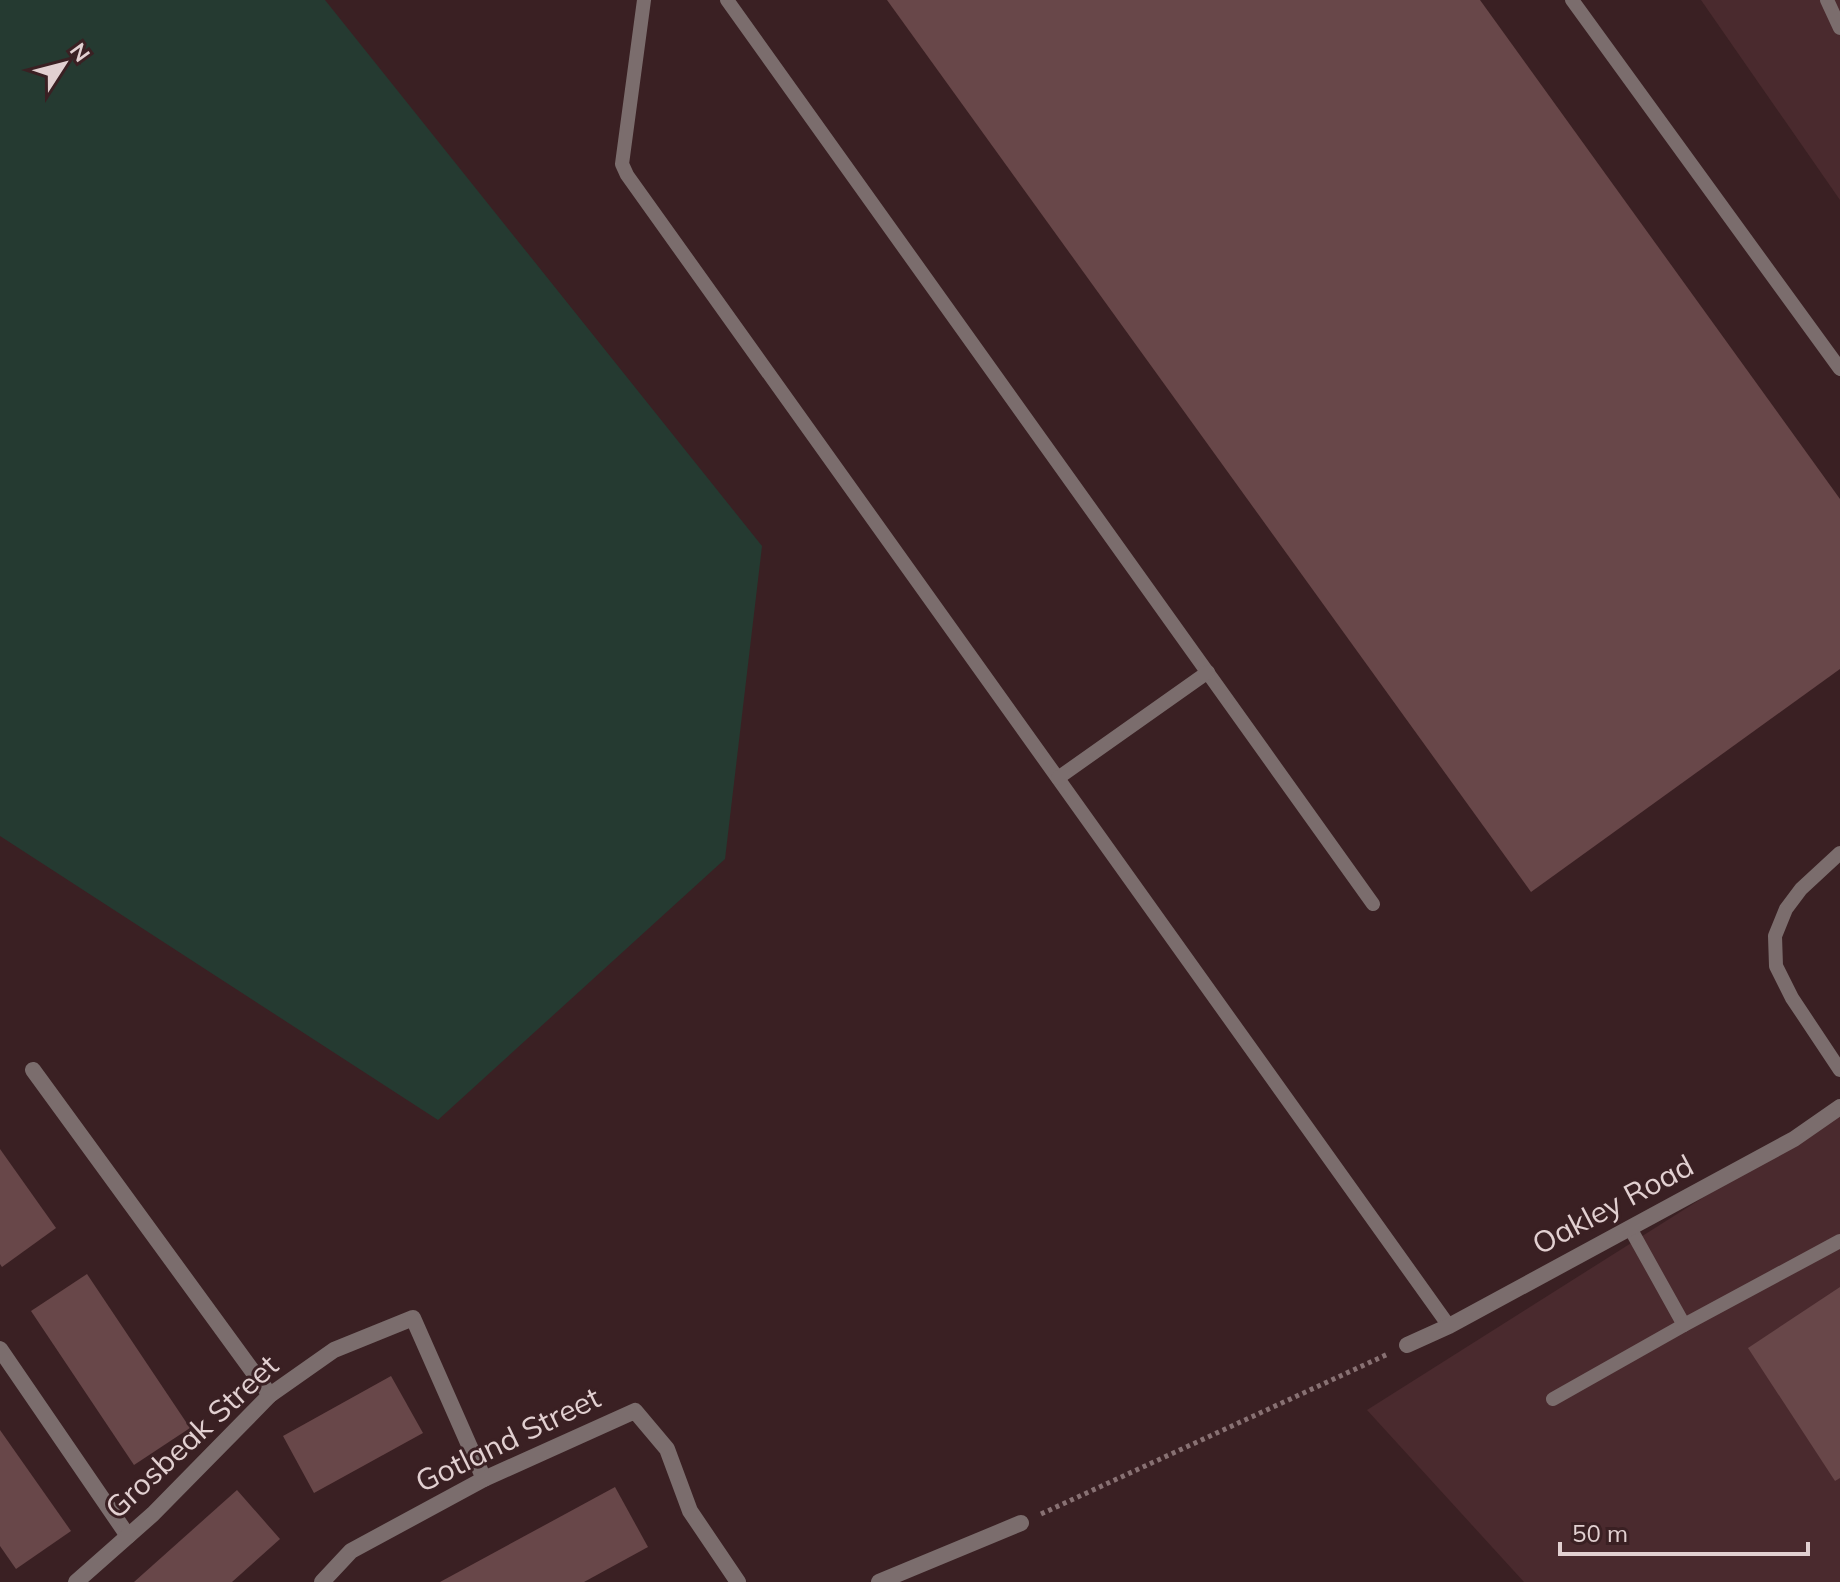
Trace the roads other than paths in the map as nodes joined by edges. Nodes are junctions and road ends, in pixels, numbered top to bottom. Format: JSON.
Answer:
{"nodes":[{"id":1,"x":644,"y":0,"type":"edge"},
{"id":2,"x":727,"y":0,"type":"edge"},
{"id":3,"x":1572,"y":0,"type":"edge"},
{"id":4,"x":1827,"y":0,"type":"edge"},
{"id":5,"x":1840,"y":28,"type":"edge"},
{"id":6,"x":1840,"y":369,"type":"edge"},
{"id":7,"x":1208,"y":672,"type":"junction"},
{"id":8,"x":1058,"y":778,"type":"junction"},
{"id":9,"x":1840,"y":853,"type":"edge"},
{"id":10,"x":1373,"y":904,"type":"dead end"},
{"id":11,"x":33,"y":1070,"type":"dead end"},
{"id":12,"x":1840,"y":1070,"type":"edge"},
{"id":13,"x":1840,"y":1107,"type":"edge"},
{"id":14,"x":1630,"y":1228,"type":"junction"},
{"id":15,"x":1840,"y":1241,"type":"edge"},
{"id":16,"x":1684,"y":1325,"type":"junction"},
{"id":17,"x":1449,"y":1326,"type":"junction"},
{"id":18,"x":1407,"y":1345,"type":"road end"},
{"id":19,"x":0,"y":1349,"type":"edge"},
{"id":20,"x":270,"y":1395,"type":"junction"},
{"id":21,"x":1553,"y":1399,"type":"dead end"},
{"id":22,"x":484,"y":1479,"type":"junction"},
{"id":23,"x":1021,"y":1523,"type":"road end"},
{"id":24,"x":128,"y":1536,"type":"junction"},
{"id":25,"x":76,"y":1582,"type":"edge"},
{"id":26,"x":322,"y":1582,"type":"edge"},
{"id":27,"x":738,"y":1582,"type":"edge"},
{"id":28,"x":879,"y":1582,"type":"edge"}],
"edges":[{"from":1,"to":8,"type":"lane"},
{"from":2,"to":7,"type":"lane"},
{"from":3,"to":6,"type":"lane"},
{"from":4,"to":5,"type":"lane"},
{"from":7,"to":8,"type":"lane"},
{"from":7,"to":10,"type":"lane"},
{"from":8,"to":17,"type":"lane"},
{"from":9,"to":12,"type":"lane"},
{"from":11,"to":20,"type":"street"},
{"from":13,"to":14,"type":"street","name":"Oakley Road"},
{"from":14,"to":16,"type":"lane"},
{"from":14,"to":17,"type":"street","name":"Oakley Road"},
{"from":15,"to":16,"type":"lane"},
{"from":16,"to":21,"type":"lane"},
{"from":17,"to":18,"type":"street","name":"Oakley Road"},
{"from":19,"to":24,"type":"street"},
{"from":20,"to":22,"type":"street","name":"Grosbeak Street"},
{"from":20,"to":24,"type":"street","name":"Grosbeak Street"},
{"from":22,"to":26,"type":"street","name":"Gotland Street"},
{"from":22,"to":27,"type":"street","name":"Gotland Street"},
{"from":23,"to":28,"type":"street"},
{"from":24,"to":25,"type":"street","name":"Grosbeak Street"}]}
